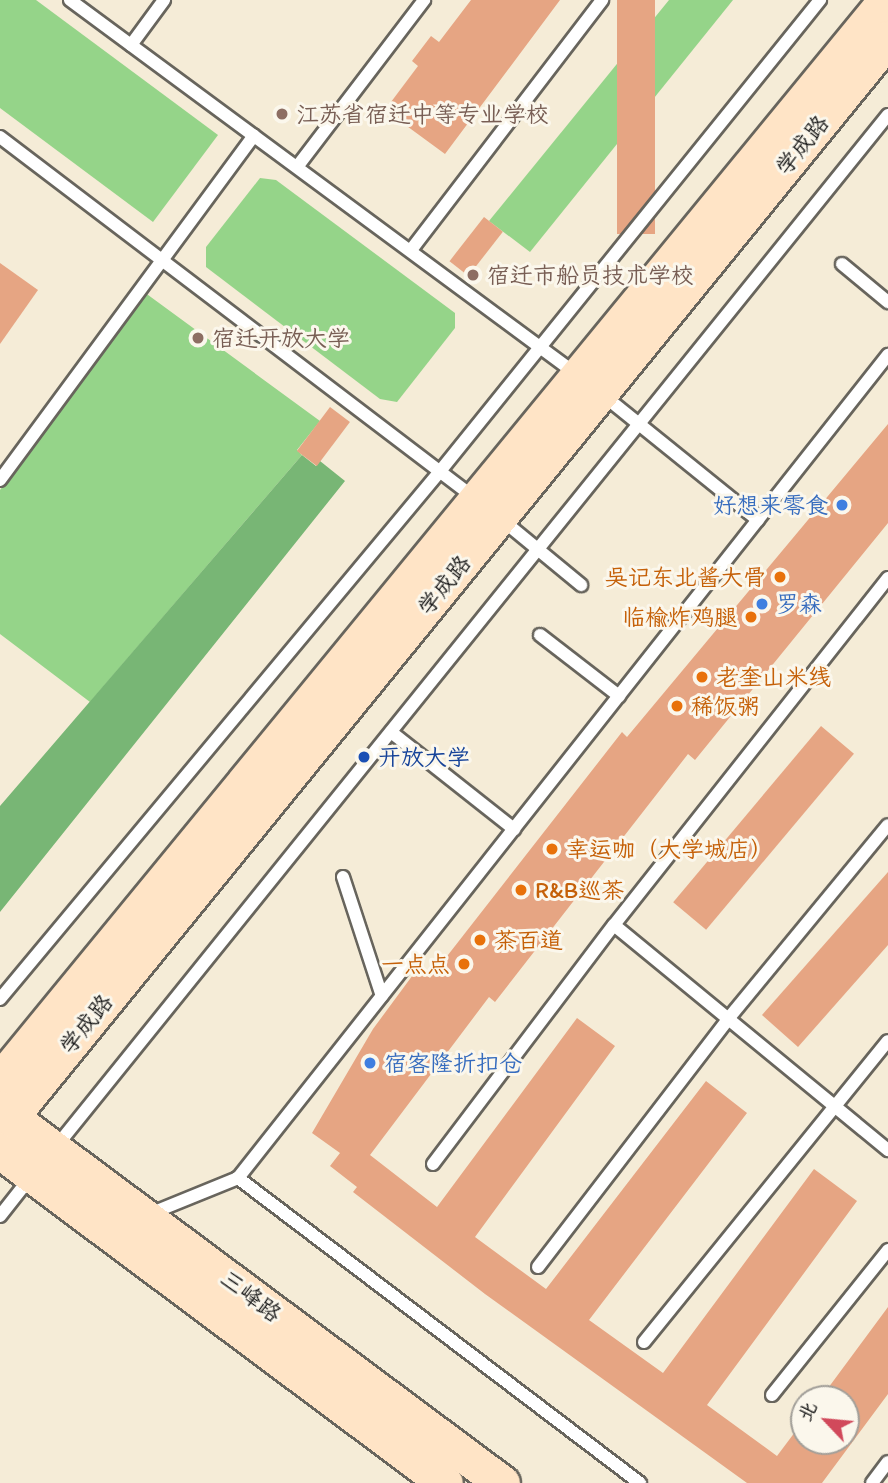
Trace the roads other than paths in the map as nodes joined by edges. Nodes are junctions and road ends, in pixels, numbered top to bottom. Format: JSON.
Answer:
{"nodes":[{"id":1,"x":70,"y":0,"type":"edge"},
{"id":2,"x":164,"y":0,"type":"edge"},
{"id":3,"x":424,"y":0,"type":"edge"},
{"id":4,"x":602,"y":0,"type":"edge"},
{"id":5,"x":820,"y":0,"type":"edge"},
{"id":6,"x":886,"y":0,"type":"edge"},
{"id":7,"x":888,"y":39,"type":"edge"},
{"id":8,"x":131,"y":45,"type":"junction"},
{"id":9,"x":888,"y":115,"type":"edge"},
{"id":10,"x":254,"y":136,"type":"junction"},
{"id":11,"x":0,"y":137,"type":"edge"},
{"id":12,"x":297,"y":167,"type":"junction"},
{"id":13,"x":411,"y":250,"type":"junction"},
{"id":14,"x":161,"y":260,"type":"junction"},
{"id":15,"x":842,"y":264,"type":"dead end"},
{"id":16,"x":888,"y":302,"type":"edge"},
{"id":17,"x":541,"y":346,"type":"junction"},
{"id":18,"x":888,"y":355,"type":"edge"},
{"id":19,"x":590,"y":384,"type":"junction"},
{"id":20,"x":639,"y":424,"type":"junction"},
{"id":21,"x":441,"y":470,"type":"junction"},
{"id":22,"x":0,"y":480,"type":"edge"},
{"id":23,"x":488,"y":509,"type":"junction"},
{"id":24,"x":758,"y":520,"type":"junction"},
{"id":25,"x":537,"y":550,"type":"junction"},
{"id":26,"x":888,"y":578,"type":"edge"},
{"id":27,"x":581,"y":585,"type":"dead end"},
{"id":28,"x":540,"y":635,"type":"dead end"},
{"id":29,"x":619,"y":696,"type":"junction"},
{"id":30,"x":391,"y":732,"type":"junction"},
{"id":31,"x":888,"y":825,"type":"edge"},
{"id":32,"x":514,"y":829,"type":"junction"},
{"id":33,"x":343,"y":877,"type":"dead end"},
{"id":34,"x":614,"y":925,"type":"junction"},
{"id":35,"x":382,"y":996,"type":"junction"},
{"id":36,"x":0,"y":999,"type":"edge"},
{"id":37,"x":728,"y":1019,"type":"junction"},
{"id":38,"x":888,"y":1041,"type":"edge"},
{"id":39,"x":0,"y":1080,"type":"edge"},
{"id":40,"x":833,"y":1105,"type":"junction"},
{"id":41,"x":4,"y":1119,"type":"edge"},
{"id":42,"x":888,"y":1150,"type":"edge"},
{"id":43,"x":0,"y":1151,"type":"edge"},
{"id":44,"x":43,"y":1162,"type":"junction"},
{"id":45,"x":433,"y":1164,"type":"dead end"},
{"id":46,"x":238,"y":1178,"type":"junction"},
{"id":47,"x":0,"y":1216,"type":"edge"},
{"id":48,"x":144,"y":1216,"type":"junction"},
{"id":49,"x":888,"y":1250,"type":"edge"},
{"id":50,"x":538,"y":1267,"type":"dead end"},
{"id":51,"x":644,"y":1342,"type":"dead end"},
{"id":52,"x":772,"y":1395,"type":"dead end"},
{"id":53,"x":888,"y":1462,"type":"edge"},
{"id":54,"x":445,"y":1483,"type":"edge"},
{"id":55,"x":502,"y":1483,"type":"edge"},
{"id":56,"x":640,"y":1483,"type":"edge"},
{"id":57,"x":872,"y":1483,"type":"edge"}],
"edges":[{"from":1,"to":8,"type":"lane"},
{"from":2,"to":8,"type":"lane"},
{"from":3,"to":12,"type":"lane"},
{"from":4,"to":13,"type":"lane"},
{"from":5,"to":17,"type":"lane"},
{"from":6,"to":19,"type":"main road","name":"学成路"},
{"from":7,"to":19,"type":"main road","name":"学成路"},
{"from":8,"to":10,"type":"lane"},
{"from":9,"to":20,"type":"lane"},
{"from":10,"to":12,"type":"lane"},
{"from":10,"to":14,"type":"lane"},
{"from":11,"to":14,"type":"lane"},
{"from":12,"to":13,"type":"lane"},
{"from":13,"to":17,"type":"lane"},
{"from":14,"to":21,"type":"lane"},
{"from":14,"to":22,"type":"lane"},
{"from":15,"to":16,"type":"lane"},
{"from":17,"to":19,"type":"lane"},
{"from":17,"to":21,"type":"lane"},
{"from":18,"to":24,"type":"lane"},
{"from":19,"to":20,"type":"lane"},
{"from":19,"to":23,"type":"main road","name":"学成路"},
{"from":20,"to":24,"type":"lane"},
{"from":20,"to":25,"type":"lane"},
{"from":21,"to":23,"type":"lane"},
{"from":21,"to":36,"type":"lane"},
{"from":23,"to":25,"type":"lane"},
{"from":23,"to":39,"type":"main road","name":"学成路"},
{"from":23,"to":41,"type":"main road","name":"学成路"},
{"from":24,"to":29,"type":"lane"},
{"from":25,"to":27,"type":"lane"},
{"from":25,"to":30,"type":"lane"},
{"from":26,"to":34,"type":"lane"},
{"from":28,"to":29,"type":"lane"},
{"from":29,"to":32,"type":"lane"},
{"from":30,"to":32,"type":"lane"},
{"from":30,"to":44,"type":"lane"},
{"from":31,"to":37,"type":"lane"},
{"from":32,"to":35,"type":"lane"},
{"from":33,"to":35,"type":"lane"},
{"from":34,"to":37,"type":"lane"},
{"from":34,"to":45,"type":"lane"},
{"from":35,"to":46,"type":"lane"},
{"from":37,"to":40,"type":"lane"},
{"from":37,"to":50,"type":"lane"},
{"from":38,"to":40,"type":"lane"},
{"from":40,"to":42,"type":"lane"},
{"from":40,"to":51,"type":"lane"},
{"from":41,"to":44,"type":"main road","name":"三峰路"},
{"from":43,"to":44,"type":"main road","name":"三峰路"},
{"from":44,"to":47,"type":"lane"},
{"from":44,"to":48,"type":"main road","name":"三峰路"},
{"from":44,"to":54,"type":"main road","name":"三峰路"},
{"from":46,"to":48,"type":"lane"},
{"from":46,"to":56,"type":"lane"},
{"from":48,"to":55,"type":"main road","name":"三峰路"},
{"from":49,"to":52,"type":"lane"},
{"from":53,"to":57,"type":"lane"}]}
